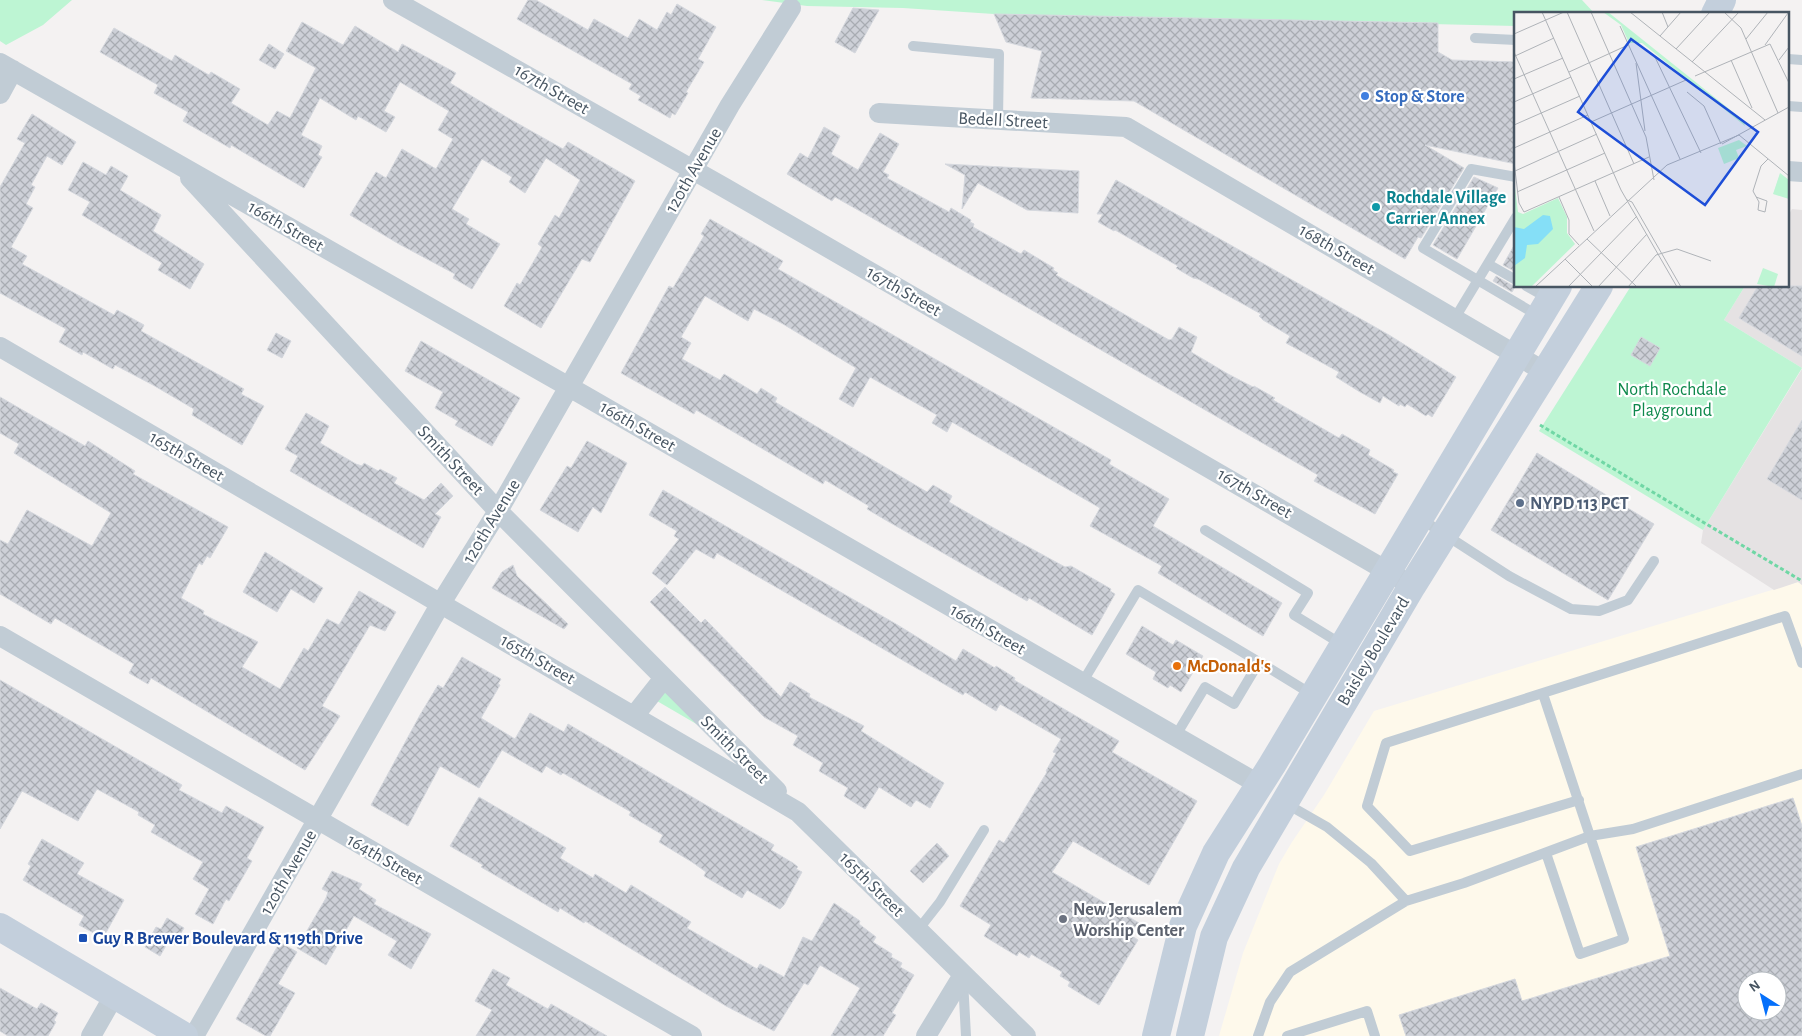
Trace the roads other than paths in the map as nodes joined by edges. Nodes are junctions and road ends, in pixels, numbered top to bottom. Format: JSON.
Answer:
{"nodes":[{"id":1,"x":393,"y":0,"type":"edge"},
{"id":2,"x":1722,"y":0,"type":"edge"},
{"id":3,"x":791,"y":8,"type":"dead end"},
{"id":4,"x":1717,"y":12,"type":"edge"},
{"id":5,"x":1475,"y":38,"type":"dead end"},
{"id":6,"x":1514,"y":40,"type":"edge"},
{"id":7,"x":913,"y":46,"type":"dead end"},
{"id":8,"x":7,"y":67,"type":"edge"},
{"id":9,"x":0,"y":94,"type":"edge"},
{"id":10,"x":879,"y":113,"type":"dead end"},
{"id":11,"x":998,"y":120,"type":"junction"},
{"id":12,"x":1126,"y":127,"type":"joint"},
{"id":13,"x":177,"y":164,"type":"junction"},
{"id":14,"x":694,"y":170,"type":"junction"},
{"id":15,"x":1514,"y":177,"type":"edge"},
{"id":16,"x":1514,"y":223,"type":"edge"},
{"id":17,"x":1488,"y":264,"type":"junction"},
{"id":18,"x":1514,"y":279,"type":"edge"},
{"id":19,"x":1478,"y":281,"type":"junction"},
{"id":20,"x":1529,"y":288,"type":"edge"},
{"id":21,"x":1599,"y":288,"type":"edge"},
{"id":22,"x":1550,"y":301,"type":"edge"},
{"id":23,"x":1455,"y":318,"type":"junction"},
{"id":24,"x":0,"y":347,"type":"edge"},
{"id":25,"x":1518,"y":355,"type":"junction"},
{"id":26,"x":1546,"y":372,"type":"junction"},
{"id":27,"x":568,"y":387,"type":"junction"},
{"id":28,"x":498,"y":511,"type":"junction"},
{"id":29,"x":1420,"y":518,"type":"junction"},
{"id":30,"x":1205,"y":530,"type":"dead end"},
{"id":31,"x":1445,"y":534,"type":"junction"},
{"id":32,"x":1654,"y":561,"type":"dead end"},
{"id":33,"x":1388,"y":570,"type":"junction"},
{"id":34,"x":1412,"y":586,"type":"junction"},
{"id":35,"x":441,"y":603,"type":"junction"},
{"id":36,"x":0,"y":636,"type":"edge"},
{"id":37,"x":1344,"y":646,"type":"junction"},
{"id":38,"x":1259,"y":662,"type":"junction"},
{"id":39,"x":1802,"y":663,"type":"edge"},
{"id":40,"x":664,"y":678,"type":"junction"},
{"id":41,"x":1082,"y":683,"type":"junction"},
{"id":42,"x":1543,"y":694,"type":"junction"},
{"id":43,"x":1314,"y":695,"type":"junction"},
{"id":44,"x":634,"y":716,"type":"junction"},
{"id":45,"x":1176,"y":736,"type":"junction"},
{"id":46,"x":1802,"y":774,"type":"edge"},
{"id":47,"x":1260,"y":785,"type":"junction"},
{"id":48,"x":1579,"y":800,"type":"junction"},
{"id":49,"x":1283,"y":802,"type":"junction"},
{"id":50,"x":798,"y":812,"type":"junction"},
{"id":51,"x":318,"y":820,"type":"junction"},
{"id":52,"x":984,"y":830,"type":"dead end"},
{"id":53,"x":1590,"y":836,"type":"junction"},
{"id":54,"x":1546,"y":853,"type":"junction"},
{"id":55,"x":1406,"y":901,"type":"junction"},
{"id":56,"x":0,"y":927,"type":"edge"},
{"id":57,"x":918,"y":930,"type":"junction"},
{"id":58,"x":963,"y":975,"type":"junction"},
{"id":59,"x":115,"y":994,"type":"junction"},
{"id":60,"x":91,"y":1036,"type":"edge"},
{"id":61,"x":184,"y":1036,"type":"edge"},
{"id":62,"x":194,"y":1036,"type":"edge"},
{"id":63,"x":692,"y":1036,"type":"edge"},
{"id":64,"x":926,"y":1036,"type":"edge"},
{"id":65,"x":966,"y":1036,"type":"edge"},
{"id":66,"x":1026,"y":1036,"type":"edge"},
{"id":67,"x":1156,"y":1036,"type":"edge"},
{"id":68,"x":1190,"y":1036,"type":"edge"},
{"id":69,"x":1258,"y":1036,"type":"edge"},
{"id":70,"x":1287,"y":1036,"type":"edge"},
{"id":71,"x":1376,"y":1036,"type":"edge"}],
"edges":[{"from":1,"to":14,"type":"street","name":"167th Street"},
{"from":2,"to":4,"type":"main road"},
{"from":3,"to":14,"type":"street","name":"120th Avenue"},
{"from":5,"to":6,"type":"lane"},
{"from":7,"to":11,"type":"lane"},
{"from":8,"to":9,"type":"street"},
{"from":8,"to":13,"type":"street","name":"166th Street"},
{"from":10,"to":11,"type":"street","name":"Bedell Street"},
{"from":11,"to":12,"type":"street","name":"Bedell Street"},
{"from":12,"to":23,"type":"street","name":"168th Street"},
{"from":13,"to":27,"type":"street","name":"166th Street"},
{"from":13,"to":28,"type":"street","name":"Smith Street"},
{"from":14,"to":27,"type":"street","name":"120th Avenue"},
{"from":14,"to":33,"type":"street","name":"167th Street"},
{"from":15,"to":19,"type":"lane"},
{"from":16,"to":17,"type":"lane"},
{"from":17,"to":18,"type":"lane"},
{"from":17,"to":19,"type":"lane"},
{"from":19,"to":22,"type":"lane"},
{"from":19,"to":23,"type":"lane"},
{"from":20,"to":22,"type":"lane"},
{"from":21,"to":26,"type":"main road","name":"Baisley Boulevard"},
{"from":22,"to":25,"type":"main road","name":"Baisley Boulevard"},
{"from":23,"to":25,"type":"street","name":"168th Street"},
{"from":24,"to":35,"type":"street","name":"165th Street"},
{"from":25,"to":26,"type":"street","name":"168th Street"},
{"from":25,"to":29,"type":"main road","name":"Baisley Boulevard"},
{"from":26,"to":31,"type":"main road","name":"Baisley Boulevard"},
{"from":27,"to":28,"type":"street","name":"120th Avenue"},
{"from":27,"to":41,"type":"street","name":"166th Street"},
{"from":28,"to":35,"type":"street","name":"120th Avenue"},
{"from":28,"to":40,"type":"street","name":"Smith Street"},
{"from":29,"to":31,"type":"lane"},
{"from":29,"to":33,"type":"main road","name":"Baisley Boulevard"},
{"from":30,"to":37,"type":"lane"},
{"from":31,"to":32,"type":"lane"},
{"from":31,"to":34,"type":"main road","name":"Baisley Boulevard"},
{"from":33,"to":34,"type":"street","name":"167th Street"},
{"from":33,"to":37,"type":"main road","name":"Baisley Boulevard"},
{"from":34,"to":49,"type":"main road","name":"Baisley Boulevard"},
{"from":35,"to":44,"type":"street","name":"165th Street"},
{"from":35,"to":51,"type":"street","name":"120th Avenue"},
{"from":36,"to":51,"type":"street","name":"164th Street"},
{"from":37,"to":43,"type":"main road","name":"Baisley Boulevard"},
{"from":38,"to":41,"type":"lane"},
{"from":38,"to":43,"type":"lane"},
{"from":38,"to":45,"type":"lane"},
{"from":39,"to":42,"type":"lane"},
{"from":40,"to":44,"type":"street"},
{"from":40,"to":50,"type":"street","name":"Smith Street"},
{"from":41,"to":45,"type":"street","name":"166th Street"},
{"from":42,"to":48,"type":"lane"},
{"from":42,"to":48,"type":"lane"},
{"from":43,"to":47,"type":"main road","name":"Baisley Boulevard"},
{"from":44,"to":50,"type":"street","name":"165th Street"},
{"from":45,"to":47,"type":"street","name":"166th Street"},
{"from":46,"to":53,"type":"lane"},
{"from":47,"to":49,"type":"main road"},
{"from":47,"to":67,"type":"main road","name":"Baisley Boulevard"},
{"from":48,"to":53,"type":"lane"},
{"from":49,"to":55,"type":"lane"},
{"from":49,"to":68,"type":"main road","name":"Baisley Boulevard"},
{"from":50,"to":57,"type":"street","name":"165th Street"},
{"from":51,"to":62,"type":"street","name":"120th Avenue"},
{"from":51,"to":63,"type":"street","name":"164th Street"},
{"from":52,"to":57,"type":"lane"},
{"from":53,"to":54,"type":"lane"},
{"from":53,"to":54,"type":"lane"},
{"from":54,"to":55,"type":"lane"},
{"from":55,"to":69,"type":"lane"},
{"from":56,"to":59,"type":"main road"},
{"from":57,"to":58,"type":"street","name":"165th Street"},
{"from":58,"to":64,"type":"street"},
{"from":58,"to":65,"type":"lane"},
{"from":58,"to":66,"type":"street","name":"165th Street"},
{"from":59,"to":60,"type":"street"},
{"from":59,"to":61,"type":"main road"},
{"from":70,"to":71,"type":"lane"}]}
